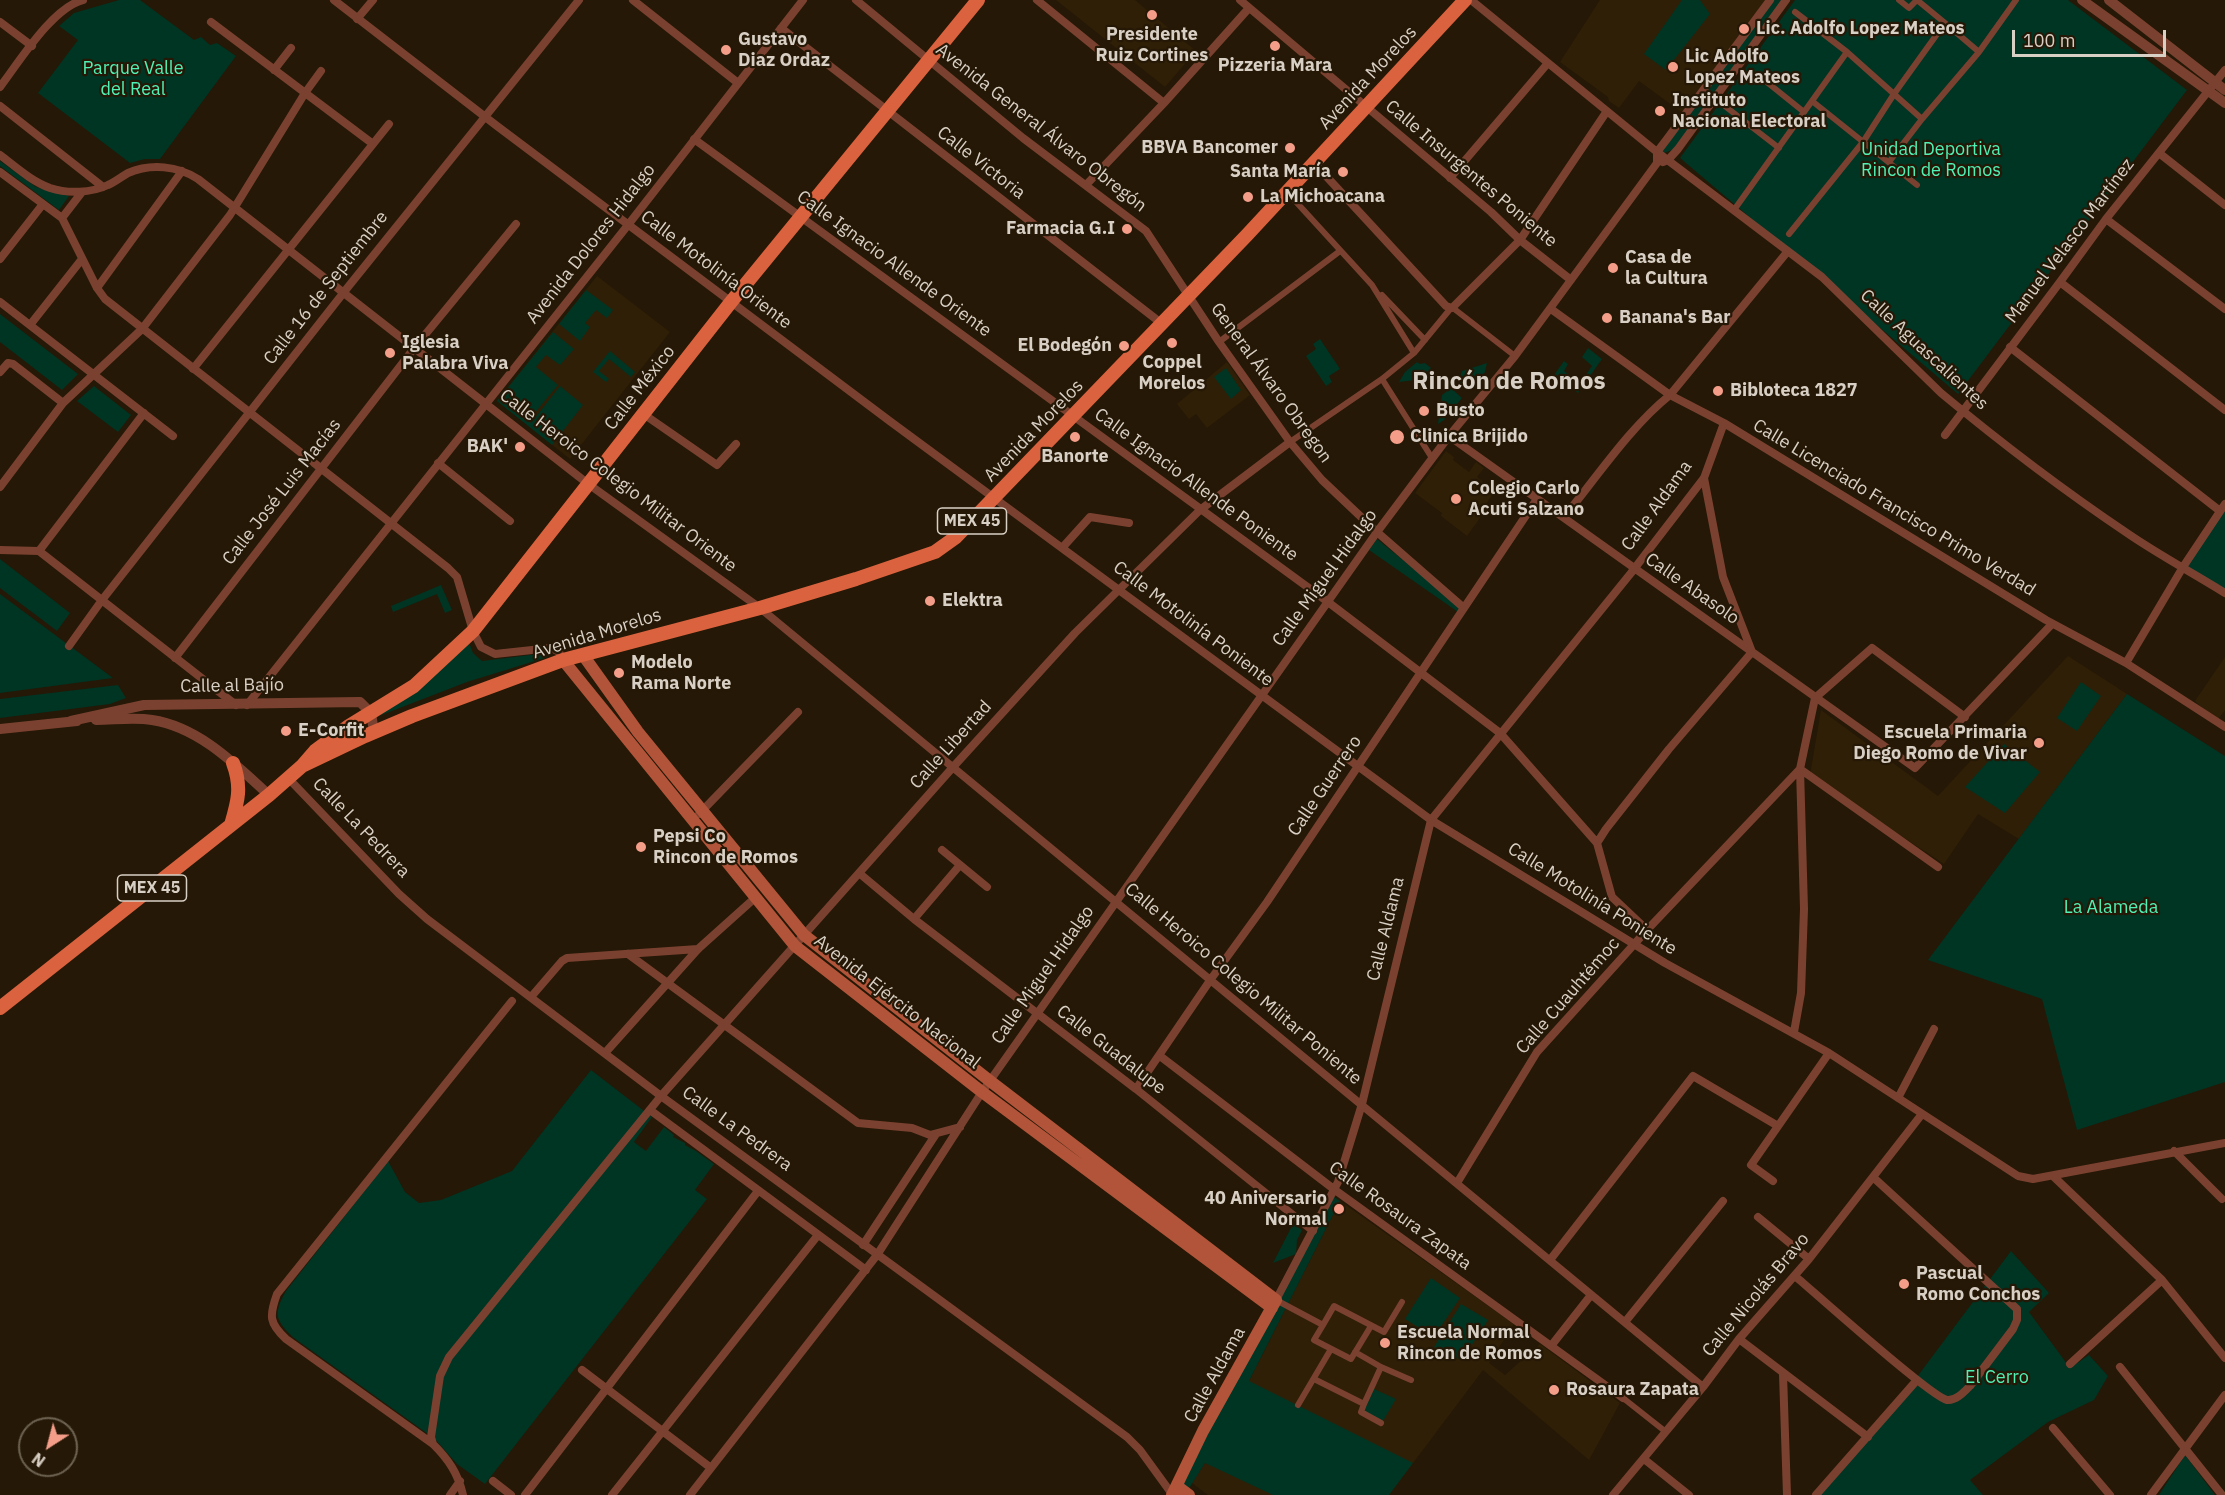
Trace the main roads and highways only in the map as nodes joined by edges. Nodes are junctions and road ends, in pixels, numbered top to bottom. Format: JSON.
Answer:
{"nodes":[{"id":1,"x":978,"y":0,"type":"edge"},
{"id":2,"x":1465,"y":0,"type":"edge"},
{"id":3,"x":583,"y":655,"type":"junction"},
{"id":4,"x":563,"y":660,"type":"junction"},
{"id":5,"x":632,"y":735,"type":"junction"},
{"id":6,"x":233,"y":763,"type":"road end"},
{"id":7,"x":302,"y":766,"type":"junction"},
{"id":8,"x":231,"y":825,"type":"junction"},
{"id":9,"x":0,"y":1008,"type":"edge"},
{"id":10,"x":1274,"y":1304,"type":"junction"},
{"id":11,"x":1173,"y":1493,"type":"edge"},
{"id":12,"x":1189,"y":1495,"type":"edge"}],
"edges":[{"from":1,"to":7,"type":"main road","name":"Calle México","number":"MEX 45"},
{"from":2,"to":3,"type":"main road","name":"Avenida Morelos","number":"MEX 45"},
{"from":3,"to":4,"type":"main road","name":"Avenida Morelos","number":"MEX 45"},
{"from":3,"to":5,"type":"main road","name":"Avenida Ejército Nacional"},
{"from":4,"to":5,"type":"main road","name":"Avenida Ejército Nacional"},
{"from":4,"to":7,"type":"main road","name":"Avenida Morelos","number":"MEX 45"},
{"from":5,"to":10,"type":"main road","name":"Avenida Ejército Nacional"},
{"from":5,"to":10,"type":"main road","name":"Avenida Ejército Nacional"},
{"from":6,"to":8,"type":"main road"},
{"from":7,"to":8,"type":"main road","number":"MEX 45"},
{"from":8,"to":9,"type":"main road","number":"MEX 45"},
{"from":10,"to":11,"type":"main road","name":"Calle Aldama"},
{"from":11,"to":12,"type":"main road","name":"Calle La Pedrera"}]}
